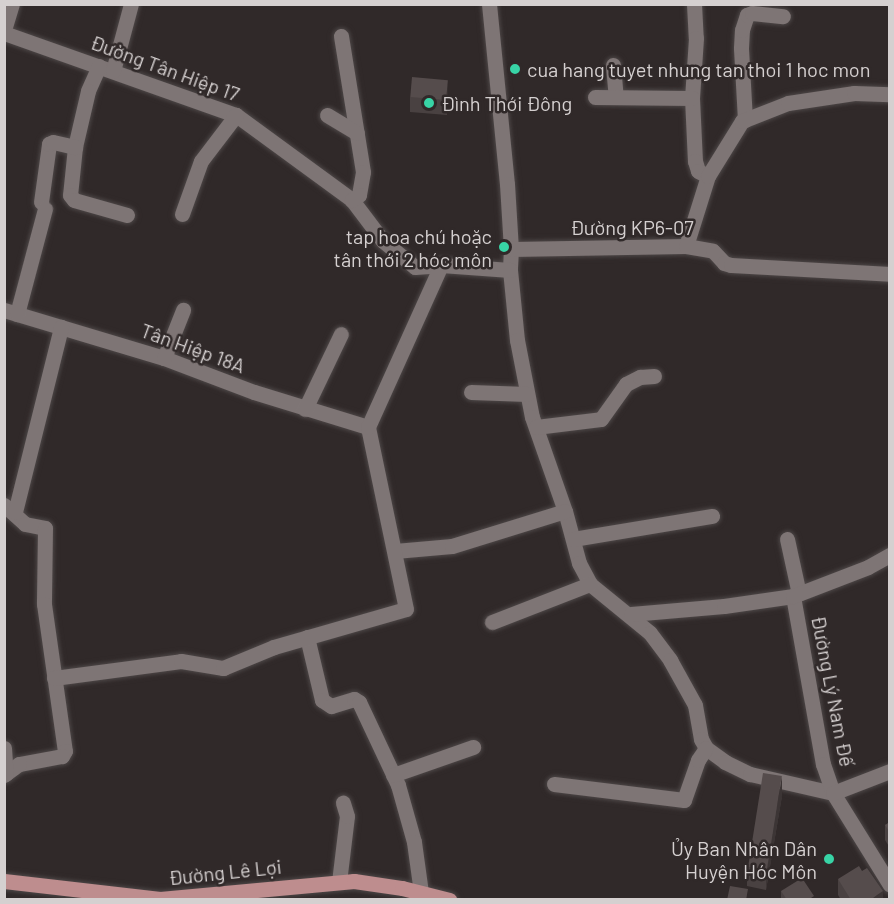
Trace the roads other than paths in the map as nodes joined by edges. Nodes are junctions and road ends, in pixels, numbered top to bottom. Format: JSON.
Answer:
{"nodes":[{"id":1,"x":12,"y":4,"type":"edge"},
{"id":2,"x":131,"y":4,"type":"edge"},
{"id":3,"x":489,"y":4,"type":"edge"},
{"id":4,"x":694,"y":4,"type":"edge"},
{"id":5,"x":783,"y":16,"type":"dead end"},
{"id":6,"x":4,"y":32,"type":"edge"},
{"id":7,"x":341,"y":36,"type":"dead end"},
{"id":8,"x":613,"y":64,"type":"dead end"},
{"id":9,"x":106,"y":68,"type":"junction"},
{"id":10,"x":890,"y":94,"type":"edge"},
{"id":11,"x":595,"y":97,"type":"dead end"},
{"id":12,"x":616,"y":97,"type":"junction"},
{"id":13,"x":692,"y":98,"type":"junction"},
{"id":14,"x":236,"y":115,"type":"junction"},
{"id":15,"x":327,"y":115,"type":"dead end"},
{"id":16,"x":745,"y":120,"type":"junction"},
{"id":17,"x":357,"y":133,"type":"junction"},
{"id":18,"x":75,"y":147,"type":"junction"},
{"id":19,"x":708,"y":176,"type":"junction"},
{"id":20,"x":352,"y":200,"type":"junction"},
{"id":21,"x":182,"y":214,"type":"dead end"},
{"id":22,"x":127,"y":215,"type":"dead end"},
{"id":23,"x":686,"y":246,"type":"junction"},
{"id":24,"x":511,"y":249,"type":"junction"},
{"id":25,"x":441,"y":265,"type":"junction"},
{"id":26,"x":510,"y":270,"type":"junction"},
{"id":27,"x":890,"y":274,"type":"edge"},
{"id":28,"x":183,"y":310,"type":"dead end"},
{"id":29,"x":11,"y":312,"type":"edge"},
{"id":30,"x":61,"y":327,"type":"junction"},
{"id":31,"x":341,"y":334,"type":"dead end"},
{"id":32,"x":164,"y":358,"type":"junction"},
{"id":33,"x":654,"y":376,"type":"dead end"},
{"id":34,"x":471,"y":392,"type":"dead end"},
{"id":35,"x":527,"y":394,"type":"junction"},
{"id":36,"x":305,"y":409,"type":"junction"},
{"id":37,"x":368,"y":427,"type":"junction"},
{"id":38,"x":536,"y":427,"type":"junction"},
{"id":39,"x":10,"y":508,"type":"edge"},
{"id":40,"x":565,"y":511,"type":"junction"},
{"id":41,"x":712,"y":516,"type":"dead end"},
{"id":42,"x":573,"y":539,"type":"junction"},
{"id":43,"x":787,"y":539,"type":"dead end"},
{"id":44,"x":394,"y":551,"type":"junction"},
{"id":45,"x":890,"y":555,"type":"edge"},
{"id":46,"x":590,"y":584,"type":"junction"},
{"id":47,"x":796,"y":595,"type":"junction"},
{"id":48,"x":631,"y":614,"type":"junction"},
{"id":49,"x":492,"y":622,"type":"dead end"},
{"id":50,"x":307,"y":637,"type":"junction"},
{"id":51,"x":54,"y":678,"type":"junction"},
{"id":52,"x":473,"y":747,"type":"dead end"},
{"id":53,"x":4,"y":748,"type":"edge"},
{"id":54,"x":706,"y":748,"type":"junction"},
{"id":55,"x":890,"y":771,"type":"edge"},
{"id":56,"x":5,"y":774,"type":"edge"},
{"id":57,"x":393,"y":775,"type":"junction"},
{"id":58,"x":554,"y":784,"type":"dead end"},
{"id":59,"x":833,"y":793,"type":"junction"},
{"id":60,"x":344,"y":803,"type":"dead end"},
{"id":61,"x":887,"y":877,"type":"edge"},
{"id":62,"x":4,"y":881,"type":"edge"},
{"id":63,"x":339,"y":882,"type":"junction"},
{"id":64,"x":422,"y":896,"type":"edge"},
{"id":65,"x":449,"y":900,"type":"edge"}],
"edges":[{"from":1,"to":6,"type":"street"},
{"from":2,"to":9,"type":"street"},
{"from":3,"to":24,"type":"street"},
{"from":4,"to":13,"type":"street"},
{"from":5,"to":16,"type":"street"},
{"from":6,"to":9,"type":"street","name":"Đường Tân Hiệp 17"},
{"from":7,"to":17,"type":"street"},
{"from":8,"to":12,"type":"street"},
{"from":9,"to":14,"type":"street","name":"Đường Tân Hiệp 17"},
{"from":9,"to":18,"type":"street"},
{"from":10,"to":16,"type":"street"},
{"from":11,"to":12,"type":"street"},
{"from":12,"to":13,"type":"street"},
{"from":13,"to":19,"type":"street"},
{"from":14,"to":20,"type":"street","name":"Đường Tân Hiệp 17"},
{"from":14,"to":21,"type":"street"},
{"from":15,"to":17,"type":"street"},
{"from":16,"to":19,"type":"street"},
{"from":17,"to":20,"type":"street"},
{"from":18,"to":22,"type":"street"},
{"from":18,"to":29,"type":"street"},
{"from":19,"to":23,"type":"street"},
{"from":20,"to":25,"type":"street","name":"Đường Tân Hiệp 17"},
{"from":23,"to":24,"type":"street","name":"Đường KP6-07"},
{"from":23,"to":27,"type":"street","name":"Đường KP6-07"},
{"from":24,"to":26,"type":"street"},
{"from":25,"to":26,"type":"street","name":"Đường Tân Hiệp 17"},
{"from":25,"to":37,"type":"street"},
{"from":26,"to":35,"type":"street"},
{"from":28,"to":32,"type":"street"},
{"from":29,"to":30,"type":"street","name":"Tân Hiệp 18A"},
{"from":30,"to":32,"type":"street","name":"Tân Hiệp 18A"},
{"from":30,"to":39,"type":"street"},
{"from":31,"to":36,"type":"street"},
{"from":32,"to":36,"type":"street","name":"Tân Hiệp 18A"},
{"from":33,"to":38,"type":"street"},
{"from":34,"to":35,"type":"street"},
{"from":35,"to":38,"type":"street"},
{"from":36,"to":37,"type":"street","name":"Tân Hiệp 18A"},
{"from":37,"to":44,"type":"street"},
{"from":38,"to":40,"type":"street"},
{"from":39,"to":51,"type":"street"},
{"from":40,"to":42,"type":"street"},
{"from":40,"to":44,"type":"street"},
{"from":41,"to":42,"type":"street"},
{"from":42,"to":46,"type":"street"},
{"from":43,"to":47,"type":"street","name":"Đường Lý Nam Đế"},
{"from":44,"to":50,"type":"street"},
{"from":45,"to":47,"type":"street"},
{"from":46,"to":48,"type":"street"},
{"from":46,"to":49,"type":"street"},
{"from":47,"to":48,"type":"street"},
{"from":47,"to":59,"type":"street","name":"Đường Lý Nam Đế"},
{"from":48,"to":54,"type":"street"},
{"from":50,"to":51,"type":"street"},
{"from":50,"to":57,"type":"street"},
{"from":51,"to":56,"type":"street"},
{"from":52,"to":57,"type":"street"},
{"from":53,"to":56,"type":"street"},
{"from":54,"to":58,"type":"street"},
{"from":54,"to":59,"type":"street"},
{"from":55,"to":59,"type":"street"},
{"from":57,"to":64,"type":"street"},
{"from":59,"to":61,"type":"street","name":"Đường Lý Nam Đế"},
{"from":60,"to":63,"type":"street"},
{"from":62,"to":63,"type":"main road","name":"Đường Lê Lợi"},
{"from":63,"to":64,"type":"main road","name":"Đường Lê Lợi"},
{"from":64,"to":65,"type":"main road","name":"Đường Lê Lợi"}]}
